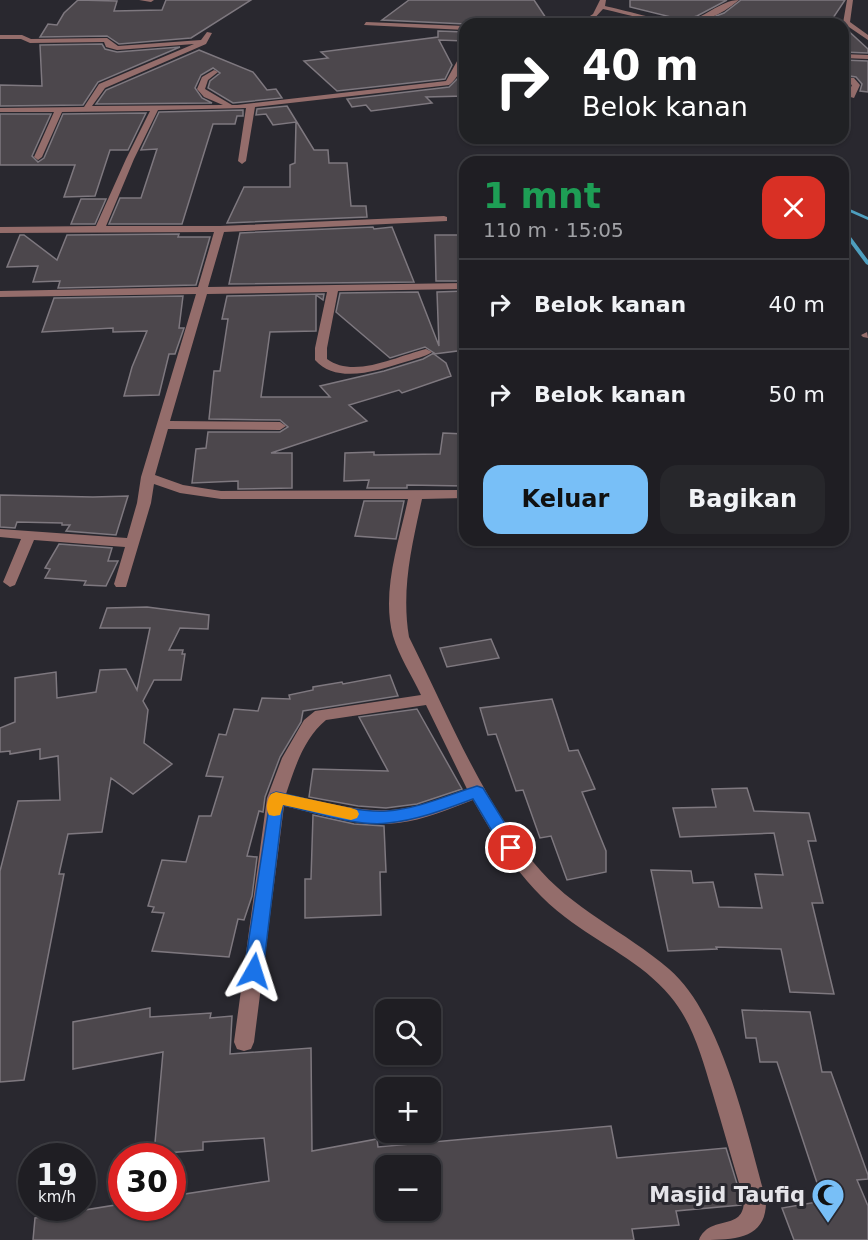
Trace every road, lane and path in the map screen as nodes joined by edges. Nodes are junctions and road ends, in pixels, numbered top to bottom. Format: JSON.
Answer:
{"nodes":[{"id":1,"x":142,"y":0,"type":"edge"},
{"id":2,"x":151,"y":0,"type":"edge"},
{"id":3,"x":736,"y":0,"type":"edge"},
{"id":4,"x":850,"y":0,"type":"edge"},
{"id":5,"x":603,"y":3,"type":"edge"},
{"id":6,"x":593,"y":18,"type":"edge"},
{"id":7,"x":658,"y":18,"type":"edge"},
{"id":8,"x":700,"y":18,"type":"edge"},
{"id":9,"x":847,"y":18,"type":"edge"},
{"id":10,"x":366,"y":24,"type":"dead end"},
{"id":11,"x":849,"y":24,"type":"edge"},
{"id":12,"x":459,"y":28,"type":"edge"},
{"id":13,"x":209,"y":33,"type":"dead end"},
{"id":14,"x":0,"y":37,"type":"edge"},
{"id":15,"x":868,"y":38,"type":"edge"},
{"id":16,"x":202,"y":42,"type":"junction"},
{"id":17,"x":849,"y":56,"type":"edge"},
{"id":18,"x":868,"y":57,"type":"edge"},
{"id":19,"x":459,"y":68,"type":"edge"},
{"id":20,"x":214,"y":72,"type":"dead end"},
{"id":21,"x":849,"y":80,"type":"edge"},
{"id":22,"x":851,"y":96,"type":"dead end"},
{"id":23,"x":251,"y":105,"type":"junction"},
{"id":24,"x":237,"y":106,"type":"junction"},
{"id":25,"x":156,"y":107,"type":"junction"},
{"id":26,"x":87,"y":108,"type":"junction"},
{"id":27,"x":59,"y":109,"type":"junction"},
{"id":28,"x":0,"y":110,"type":"edge"},
{"id":29,"x":38,"y":157,"type":"dead end"},
{"id":30,"x":242,"y":161,"type":"dead end"},
{"id":31,"x":444,"y":219,"type":"dead end"},
{"id":32,"x":100,"y":229,"type":"junction"},
{"id":33,"x":220,"y":229,"type":"junction"},
{"id":34,"x":0,"y":230,"type":"edge"},
{"id":35,"x":459,"y":286,"type":"edge"},
{"id":36,"x":333,"y":289,"type":"junction"},
{"id":37,"x":202,"y":292,"type":"junction"},
{"id":38,"x":0,"y":294,"type":"edge"},
{"id":39,"x":426,"y":352,"type":"dead end"},
{"id":40,"x":163,"y":425,"type":"junction"},
{"id":41,"x":280,"y":426,"type":"dead end"},
{"id":42,"x":148,"y":477,"type":"junction"},
{"id":43,"x":459,"y":494,"type":"edge"},
{"id":44,"x":416,"y":495,"type":"junction"},
{"id":45,"x":0,"y":533,"type":"edge"},
{"id":46,"x":29,"y":535,"type":"junction"},
{"id":47,"x":133,"y":543,"type":"junction"},
{"id":48,"x":10,"y":582,"type":"dead end"},
{"id":49,"x":121,"y":584,"type":"dead end"},
{"id":50,"x":431,"y":699,"type":"junction"},
{"id":51,"x":477,"y":792,"type":"junction"},
{"id":52,"x":276,"y":798,"type":"junction"},
{"id":53,"x":244,"y":1042,"type":"dead end"},
{"id":54,"x":711,"y":1240,"type":"edge"}],
"edges":[{"from":1,"to":2,"type":"street"},
{"from":3,"to":8,"type":"street"},
{"from":4,"to":9,"type":"street"},
{"from":5,"to":6,"type":"street"},
{"from":5,"to":7,"type":"street"},
{"from":10,"to":12,"type":"street"},
{"from":11,"to":15,"type":"street"},
{"from":13,"to":16,"type":"street"},
{"from":14,"to":16,"type":"street"},
{"from":16,"to":26,"type":"street"},
{"from":17,"to":18,"type":"street"},
{"from":19,"to":23,"type":"street"},
{"from":20,"to":24,"type":"street"},
{"from":21,"to":22,"type":"street"},
{"from":23,"to":24,"type":"street"},
{"from":23,"to":30,"type":"street"},
{"from":24,"to":25,"type":"street"},
{"from":25,"to":26,"type":"street"},
{"from":25,"to":32,"type":"street"},
{"from":26,"to":27,"type":"street"},
{"from":27,"to":28,"type":"street"},
{"from":27,"to":29,"type":"street"},
{"from":31,"to":33,"type":"street"},
{"from":32,"to":33,"type":"street"},
{"from":32,"to":34,"type":"street"},
{"from":33,"to":37,"type":"street"},
{"from":35,"to":36,"type":"street"},
{"from":36,"to":37,"type":"street"},
{"from":36,"to":39,"type":"street"},
{"from":37,"to":38,"type":"street"},
{"from":37,"to":40,"type":"street"},
{"from":40,"to":41,"type":"street"},
{"from":40,"to":42,"type":"street"},
{"from":42,"to":44,"type":"street"},
{"from":42,"to":47,"type":"street"},
{"from":43,"to":44,"type":"street"},
{"from":44,"to":50,"type":"street"},
{"from":45,"to":46,"type":"street"},
{"from":46,"to":47,"type":"street"},
{"from":46,"to":48,"type":"street"},
{"from":47,"to":49,"type":"street"},
{"from":50,"to":51,"type":"street"},
{"from":50,"to":52,"type":"street"},
{"from":51,"to":52,"type":"street"},
{"from":51,"to":54,"type":"street"},
{"from":52,"to":53,"type":"street"}]}
